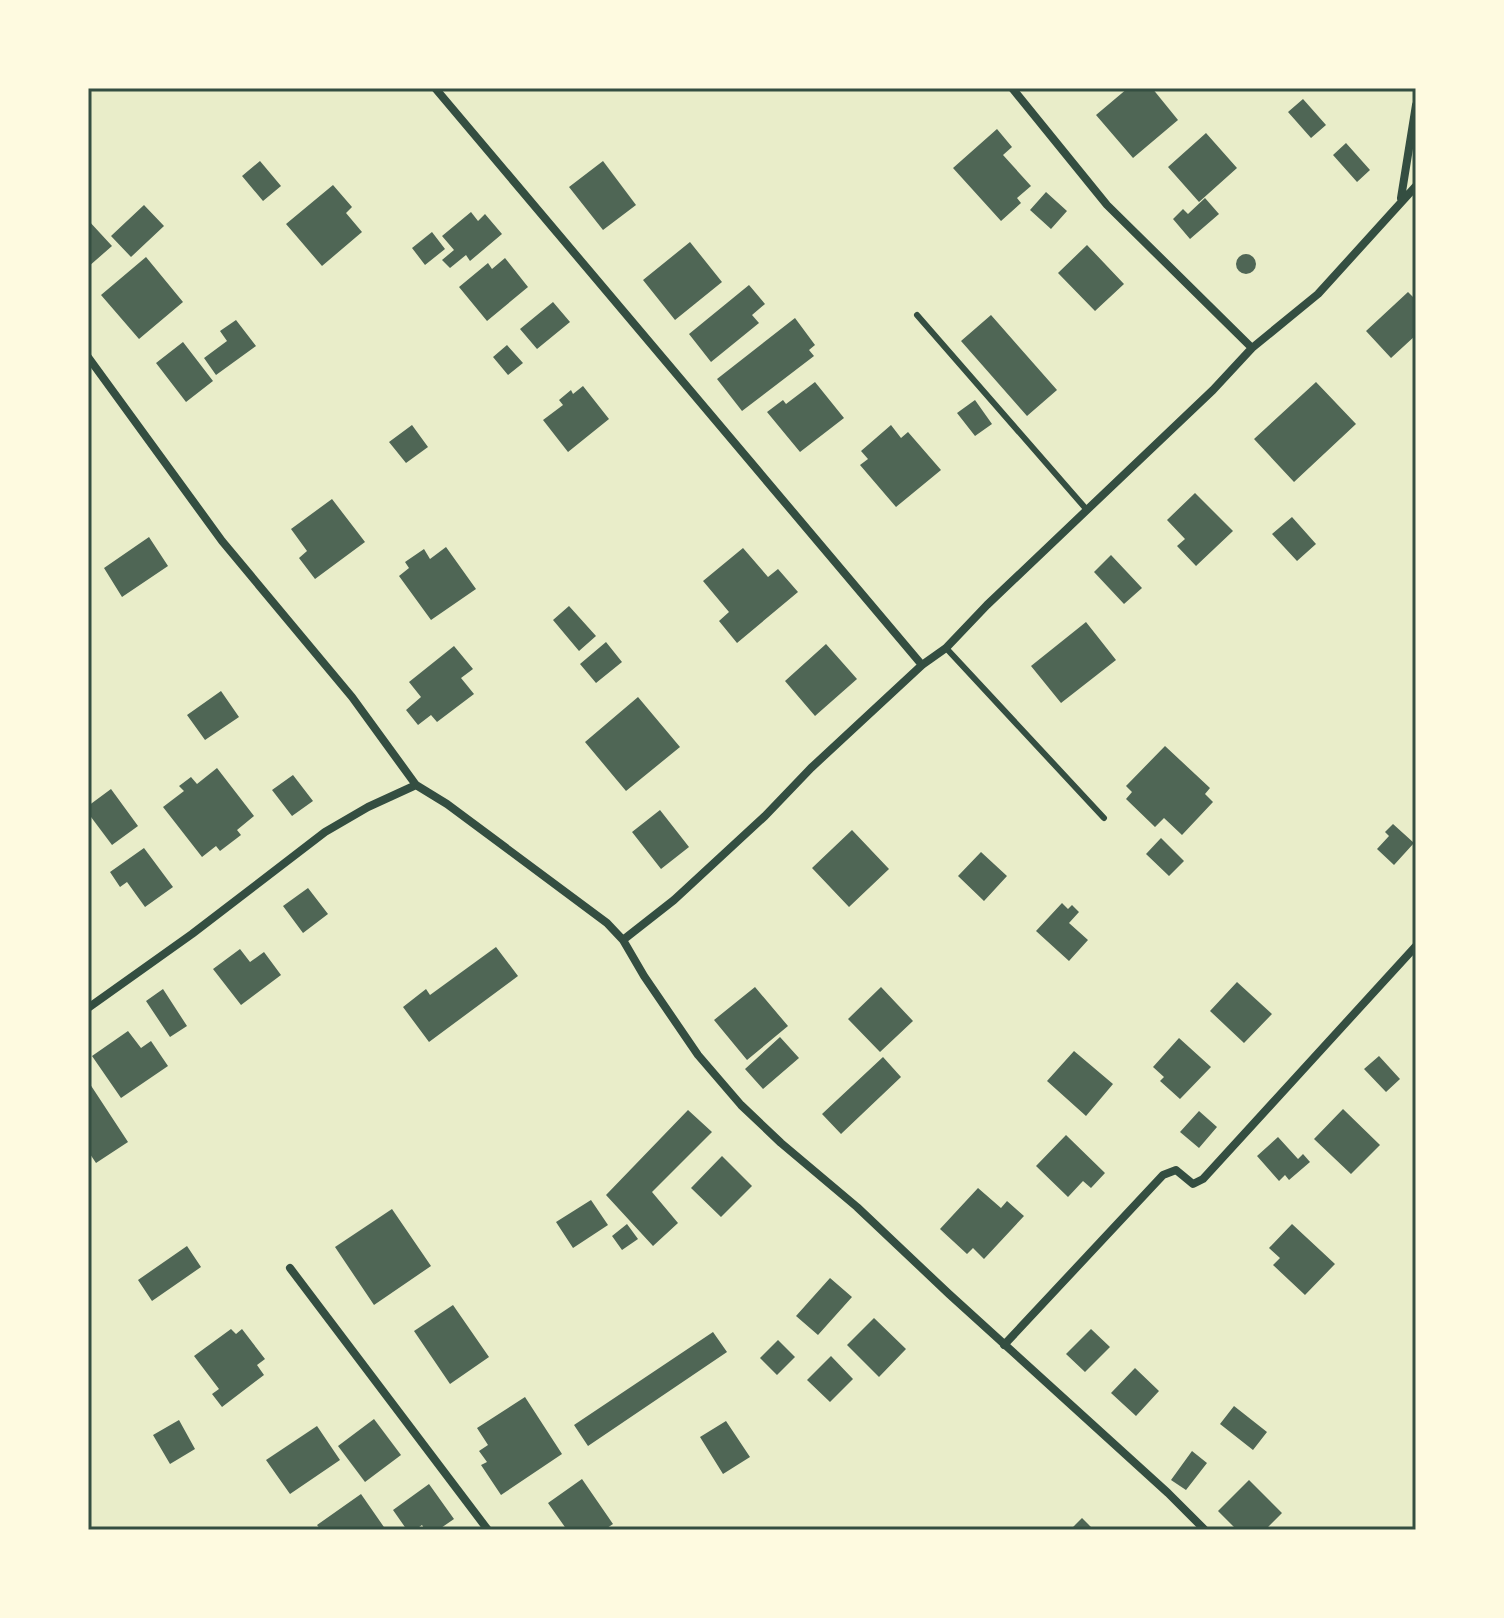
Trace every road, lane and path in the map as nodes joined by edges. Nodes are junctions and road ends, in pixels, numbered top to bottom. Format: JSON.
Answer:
{"nodes":[{"id":1,"x":435,"y":88,"type":"edge"},
{"id":2,"x":1012,"y":88,"type":"edge"},
{"id":3,"x":1416,"y":105,"type":"edge"},
{"id":4,"x":1416,"y":186,"type":"edge"},
{"id":5,"x":1401,"y":200,"type":"junction"},
{"id":6,"x":917,"y":315,"type":"dead end"},
{"id":7,"x":1252,"y":348,"type":"junction"},
{"id":8,"x":88,"y":357,"type":"edge"},
{"id":9,"x":1087,"y":510,"type":"junction"},
{"id":10,"x":946,"y":648,"type":"junction"},
{"id":11,"x":922,"y":665,"type":"junction"},
{"id":12,"x":416,"y":785,"type":"junction"},
{"id":13,"x":1104,"y":818,"type":"dead end"},
{"id":14,"x":623,"y":940,"type":"junction"},
{"id":15,"x":1416,"y":946,"type":"edge"},
{"id":16,"x":88,"y":1008,"type":"edge"},
{"id":17,"x":290,"y":1268,"type":"dead end"},
{"id":18,"x":1004,"y":1345,"type":"junction"},
{"id":19,"x":488,"y":1530,"type":"edge"},
{"id":20,"x":1205,"y":1530,"type":"edge"}],
"edges":[{"from":1,"to":11,"type":"street"},
{"from":2,"to":7,"type":"street"},
{"from":3,"to":5,"type":"street"},
{"from":4,"to":5,"type":"street"},
{"from":5,"to":7,"type":"street"},
{"from":6,"to":9,"type":"lane"},
{"from":7,"to":9,"type":"street"},
{"from":8,"to":12,"type":"street"},
{"from":9,"to":10,"type":"street"},
{"from":10,"to":11,"type":"street"},
{"from":10,"to":13,"type":"lane"},
{"from":11,"to":14,"type":"street"},
{"from":12,"to":14,"type":"street"},
{"from":12,"to":16,"type":"street"},
{"from":14,"to":18,"type":"street"},
{"from":15,"to":18,"type":"street"},
{"from":17,"to":19,"type":"street"},
{"from":18,"to":20,"type":"street"}]}
